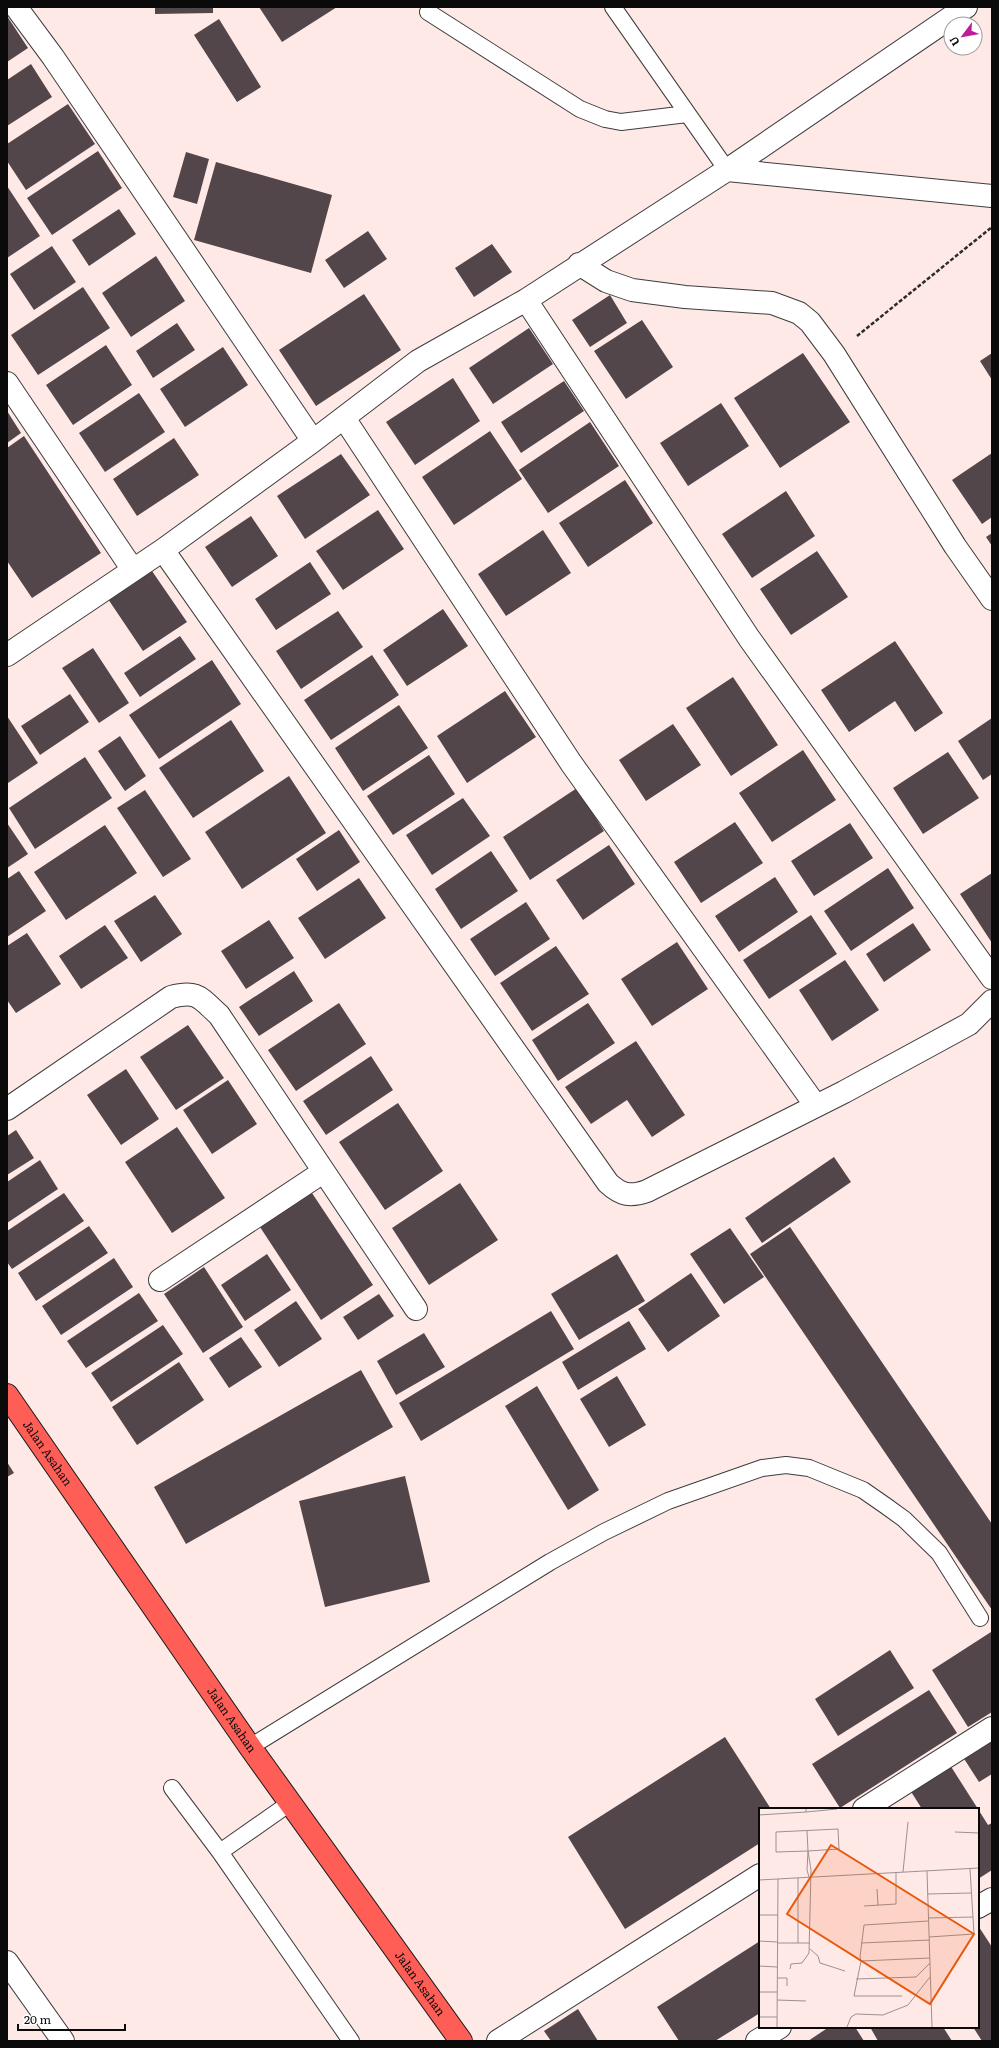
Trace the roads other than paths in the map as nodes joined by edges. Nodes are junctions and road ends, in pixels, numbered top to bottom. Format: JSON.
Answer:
{"nodes":[{"id":1,"x":16,"y":7,"type":"edge"},
{"id":2,"x":613,"y":7,"type":"edge"},
{"id":3,"x":966,"y":7,"type":"edge"},
{"id":4,"x":428,"y":12,"type":"dead end"},
{"id":5,"x":687,"y":114,"type":"junction"},
{"id":6,"x":726,"y":170,"type":"junction"},
{"id":7,"x":992,"y":196,"type":"edge"},
{"id":8,"x":579,"y":264,"type":"junction"},
{"id":9,"x":526,"y":300,"type":"junction"},
{"id":10,"x":7,"y":383,"type":"edge"},
{"id":11,"x":344,"y":418,"type":"junction"},
{"id":12,"x":313,"y":441,"type":"junction"},
{"id":13,"x":163,"y":550,"type":"junction"},
{"id":14,"x":133,"y":570,"type":"junction"},
{"id":15,"x":992,"y":599,"type":"edge"},
{"id":16,"x":7,"y":655,"type":"edge"},
{"id":17,"x":992,"y":978,"type":"edge"},
{"id":18,"x":992,"y":1001,"type":"edge"},
{"id":19,"x":816,"y":1106,"type":"junction"},
{"id":20,"x":7,"y":1109,"type":"edge"},
{"id":21,"x":323,"y":1172,"type":"junction"},
{"id":22,"x":160,"y":1280,"type":"dead end"},
{"id":23,"x":416,"y":1309,"type":"dead end"},
{"id":24,"x":7,"y":1395,"type":"edge"},
{"id":25,"x":980,"y":1618,"type":"dead end"},
{"id":26,"x":992,"y":1728,"type":"edge"},
{"id":27,"x":250,"y":1747,"type":"junction"},
{"id":28,"x":172,"y":1788,"type":"dead end"},
{"id":29,"x":290,"y":1803,"type":"junction"},
{"id":30,"x":866,"y":1808,"type":"edge"},
{"id":31,"x":220,"y":1852,"type":"junction"},
{"id":32,"x":759,"y":1876,"type":"edge"},
{"id":33,"x":992,"y":1898,"type":"edge"},
{"id":34,"x":979,"y":1906,"type":"edge"},
{"id":35,"x":7,"y":1962,"type":"edge"},
{"id":36,"x":778,"y":2028,"type":"edge"},
{"id":37,"x":63,"y":2041,"type":"edge"},
{"id":38,"x":351,"y":2041,"type":"edge"},
{"id":39,"x":462,"y":2041,"type":"edge"},
{"id":40,"x":498,"y":2041,"type":"edge"},
{"id":41,"x":757,"y":2041,"type":"edge"}],
"edges":[{"from":1,"to":12,"type":"street"},
{"from":2,"to":5,"type":"lane"},
{"from":3,"to":6,"type":"street"},
{"from":4,"to":5,"type":"lane"},
{"from":5,"to":6,"type":"lane"},
{"from":6,"to":7,"type":"street"},
{"from":6,"to":8,"type":"street"},
{"from":8,"to":9,"type":"street"},
{"from":8,"to":15,"type":"street"},
{"from":9,"to":11,"type":"street"},
{"from":9,"to":17,"type":"street"},
{"from":10,"to":14,"type":"street"},
{"from":11,"to":12,"type":"street"},
{"from":11,"to":19,"type":"street"},
{"from":12,"to":13,"type":"street"},
{"from":13,"to":14,"type":"street"},
{"from":13,"to":19,"type":"street"},
{"from":14,"to":16,"type":"street"},
{"from":18,"to":19,"type":"street"},
{"from":20,"to":21,"type":"street"},
{"from":21,"to":22,"type":"street"},
{"from":21,"to":23,"type":"street"},
{"from":24,"to":27,"type":"main road","name":"Jalan Asahan"},
{"from":25,"to":27,"type":"lane"},
{"from":26,"to":30,"type":"street"},
{"from":27,"to":29,"type":"main road","name":"Jalan Asahan"},
{"from":28,"to":31,"type":"lane"},
{"from":29,"to":31,"type":"lane"},
{"from":29,"to":39,"type":"main road","name":"Jalan Asahan"},
{"from":31,"to":38,"type":"lane"},
{"from":32,"to":40,"type":"street"},
{"from":33,"to":34,"type":"street"},
{"from":35,"to":37,"type":"street"},
{"from":36,"to":41,"type":"street"}]}
